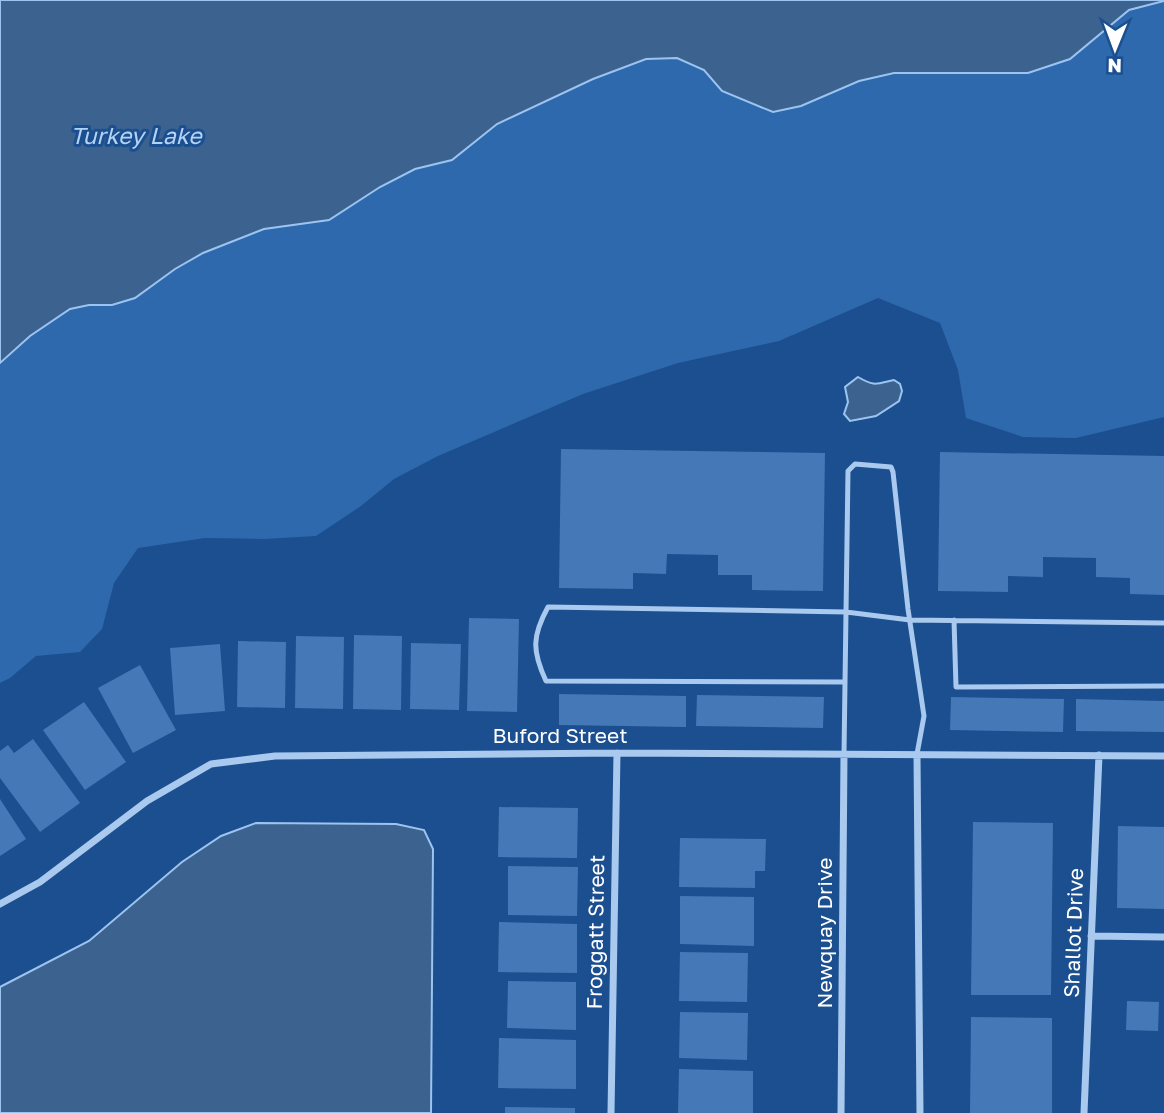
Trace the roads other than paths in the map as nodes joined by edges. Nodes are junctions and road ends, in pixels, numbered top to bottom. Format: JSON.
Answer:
{"nodes":[{"id":1,"x":846,"y":612,"type":"junction"},
{"id":2,"x":910,"y":620,"type":"junction"},
{"id":3,"x":954,"y":620,"type":"junction"},
{"id":4,"x":1164,"y":623,"type":"edge"},
{"id":5,"x":845,"y":682,"type":"junction"},
{"id":6,"x":1164,"y":686,"type":"edge"},
{"id":7,"x":617,"y":752,"type":"junction"},
{"id":8,"x":844,"y":754,"type":"junction"},
{"id":9,"x":917,"y":754,"type":"junction"},
{"id":10,"x":1099,"y":755,"type":"junction"},
{"id":11,"x":1164,"y":756,"type":"edge"},
{"id":12,"x":0,"y":904,"type":"edge"},
{"id":13,"x":1091,"y":936,"type":"junction"},
{"id":14,"x":1164,"y":937,"type":"edge"},
{"id":15,"x":611,"y":1113,"type":"edge"},
{"id":16,"x":841,"y":1113,"type":"edge"},
{"id":17,"x":920,"y":1113,"type":"edge"},
{"id":18,"x":1084,"y":1113,"type":"edge"}],
"edges":[{"from":1,"to":2,"type":"lane"},
{"from":1,"to":2,"type":"lane"},
{"from":1,"to":5,"type":"lane"},
{"from":1,"to":5,"type":"lane"},
{"from":2,"to":3,"type":"lane"},
{"from":2,"to":9,"type":"lane"},
{"from":3,"to":4,"type":"lane"},
{"from":3,"to":6,"type":"lane"},
{"from":5,"to":8,"type":"lane"},
{"from":7,"to":8,"type":"street","name":"Buford Street"},
{"from":7,"to":12,"type":"street","name":"Buford Street"},
{"from":7,"to":15,"type":"street","name":"Froggatt Street"},
{"from":8,"to":9,"type":"street","name":"Buford Street"},
{"from":8,"to":16,"type":"street","name":"Newquay Drive"},
{"from":9,"to":10,"type":"street","name":"Buford Street"},
{"from":9,"to":17,"type":"street"},
{"from":10,"to":11,"type":"street","name":"Buford Street"},
{"from":10,"to":13,"type":"street","name":"Shallot Drive"},
{"from":13,"to":14,"type":"street"},
{"from":13,"to":18,"type":"street","name":"Shallot Drive"}]}
